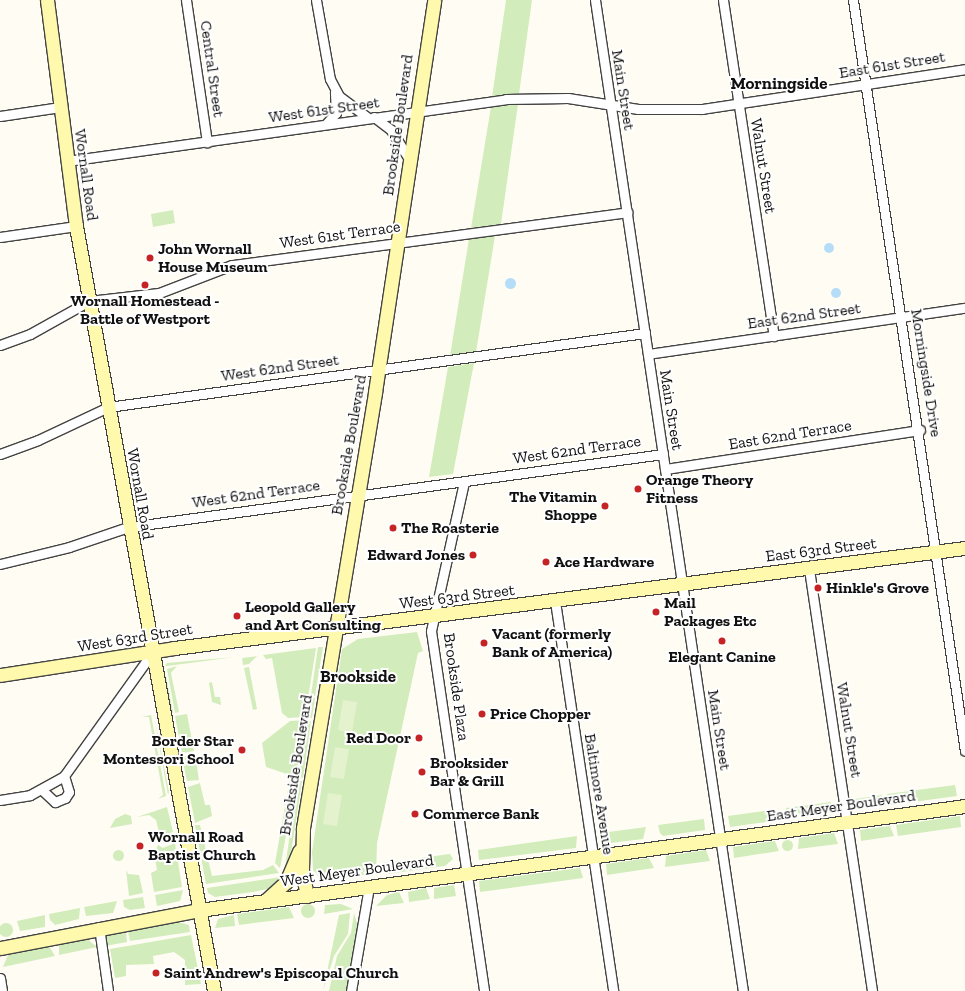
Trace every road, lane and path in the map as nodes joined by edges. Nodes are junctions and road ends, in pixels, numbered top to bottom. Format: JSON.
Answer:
{"nodes":[{"id":1,"x":46,"y":0,"type":"edge"},
{"id":2,"x":186,"y":0,"type":"edge"},
{"id":3,"x":316,"y":0,"type":"edge"},
{"id":4,"x":434,"y":0,"type":"edge"},
{"id":5,"x":595,"y":0,"type":"edge"},
{"id":6,"x":723,"y":0,"type":"edge"},
{"id":7,"x":853,"y":0,"type":"edge"},
{"id":8,"x":965,"y":69,"type":"edge"},
{"id":9,"x":866,"y":84,"type":"junction"},
{"id":10,"x":333,"y":87,"type":"junction"},
{"id":11,"x":610,"y":102,"type":"junction"},
{"id":12,"x":738,"y":104,"type":"junction"},
{"id":13,"x":60,"y":107,"type":"junction"},
{"id":14,"x":418,"y":111,"type":"junction"},
{"id":15,"x":0,"y":116,"type":"edge"},
{"id":16,"x":371,"y":118,"type":"junction"},
{"id":17,"x":326,"y":124,"type":"junction"},
{"id":18,"x":207,"y":142,"type":"junction"},
{"id":19,"x":411,"y":160,"type":"junction"},
{"id":20,"x":67,"y":161,"type":"junction"},
{"id":21,"x":627,"y":212,"type":"junction"},
{"id":22,"x":76,"y":226,"type":"junction"},
{"id":23,"x":0,"y":237,"type":"edge"},
{"id":24,"x":398,"y":242,"type":"junction"},
{"id":25,"x":89,"y":301,"type":"junction"},
{"id":26,"x":965,"y":308,"type":"edge"},
{"id":27,"x":902,"y":318,"type":"junction"},
{"id":28,"x":645,"y":333,"type":"junction"},
{"id":29,"x":774,"y":336,"type":"junction"},
{"id":30,"x":0,"y":346,"type":"edge"},
{"id":31,"x":648,"y":354,"type":"junction"},
{"id":32,"x":378,"y":370,"type":"junction"},
{"id":33,"x":108,"y":407,"type":"junction"},
{"id":34,"x":920,"y":430,"type":"junction"},
{"id":35,"x":0,"y":454,"type":"edge"},
{"id":36,"x":663,"y":454,"type":"junction"},
{"id":37,"x":665,"y":469,"type":"junction"},
{"id":38,"x":464,"y":482,"type":"junction"},
{"id":39,"x":357,"y":495,"type":"junction"},
{"id":40,"x":128,"y":527,"type":"junction"},
{"id":41,"x":965,"y":548,"type":"edge"},
{"id":42,"x":938,"y":552,"type":"junction"},
{"id":43,"x":0,"y":564,"type":"edge"},
{"id":44,"x":809,"y":569,"type":"junction"},
{"id":45,"x":680,"y":585,"type":"junction"},
{"id":46,"x":555,"y":601,"type":"junction"},
{"id":47,"x":436,"y":618,"type":"junction"},
{"id":48,"x":336,"y":629,"type":"junction"},
{"id":49,"x":152,"y":653,"type":"junction"},
{"id":50,"x":0,"y":675,"type":"edge"},
{"id":51,"x":965,"y":751,"type":"edge"},
{"id":52,"x":64,"y":776,"type":"junction"},
{"id":53,"x":42,"y":790,"type":"junction"},
{"id":54,"x":0,"y":800,"type":"edge"},
{"id":55,"x":965,"y":806,"type":"edge"},
{"id":56,"x":846,"y":822,"type":"junction"},
{"id":57,"x":721,"y":839,"type":"junction"},
{"id":58,"x":301,"y":846,"type":"junction"},
{"id":59,"x":593,"y":857,"type":"junction"},
{"id":60,"x":468,"y":874,"type":"junction"},
{"id":61,"x":369,"y":887,"type":"junction"},
{"id":62,"x":307,"y":896,"type":"junction"},
{"id":63,"x":264,"y":902,"type":"junction"},
{"id":64,"x":199,"y":910,"type":"junction"},
{"id":65,"x":99,"y":927,"type":"junction"},
{"id":66,"x":0,"y":948,"type":"edge"},
{"id":67,"x":0,"y":978,"type":"edge"},
{"id":68,"x":2,"y":991,"type":"edge"},
{"id":69,"x":108,"y":991,"type":"edge"},
{"id":70,"x":214,"y":991,"type":"edge"},
{"id":71,"x":351,"y":991,"type":"edge"},
{"id":72,"x":484,"y":991,"type":"edge"},
{"id":73,"x":613,"y":991,"type":"edge"},
{"id":74,"x":743,"y":991,"type":"edge"},
{"id":75,"x":872,"y":991,"type":"edge"}],
"edges":[{"from":1,"to":13,"type":"main road","name":"Wornall Road"},
{"from":2,"to":18,"type":"street","name":"Central Street"},
{"from":3,"to":10,"type":"street"},
{"from":4,"to":14,"type":"main road","name":"Brookside Boulevard"},
{"from":5,"to":11,"type":"street","name":"Main Street"},
{"from":6,"to":12,"type":"street","name":"Walnut Street"},
{"from":7,"to":9,"type":"street","name":"Morningside Drive"},
{"from":8,"to":9,"type":"street","name":"East 61st Street"},
{"from":9,"to":12,"type":"street","name":"East 61st Street"},
{"from":9,"to":27,"type":"street","name":"Morningside Drive"},
{"from":10,"to":16,"type":"street"},
{"from":10,"to":17,"type":"street"},
{"from":11,"to":12,"type":"street","name":"East 61st Street"},
{"from":11,"to":14,"type":"street","name":"West 61st Street"},
{"from":11,"to":21,"type":"street","name":"Main Street"},
{"from":12,"to":29,"type":"street","name":"Walnut Street"},
{"from":13,"to":15,"type":"street"},
{"from":13,"to":20,"type":"main road","name":"Wornall Road"},
{"from":14,"to":16,"type":"street","name":"West 61st Street"},
{"from":14,"to":19,"type":"main road","name":"Brookside Boulevard"},
{"from":16,"to":17,"type":"street","name":"West 61st Street"},
{"from":16,"to":19,"type":"street"},
{"from":17,"to":18,"type":"street","name":"West 61st Street"},
{"from":18,"to":20,"type":"street","name":"West 61st Street"},
{"from":19,"to":24,"type":"main road","name":"Brookside Boulevard"},
{"from":20,"to":22,"type":"main road","name":"Wornall Road"},
{"from":21,"to":24,"type":"street","name":"West 61st Terrace"},
{"from":21,"to":28,"type":"street","name":"Main Street"},
{"from":22,"to":23,"type":"street"},
{"from":22,"to":25,"type":"main road","name":"Wornall Road"},
{"from":24,"to":25,"type":"street","name":"West 61st Terrace"},
{"from":24,"to":32,"type":"main road","name":"Brookside Boulevard"},
{"from":25,"to":30,"type":"street","name":"West 61st Terrace"},
{"from":25,"to":33,"type":"main road","name":"Wornall Road"},
{"from":26,"to":27,"type":"street","name":"East 62nd Street"},
{"from":27,"to":29,"type":"street","name":"East 62nd Street"},
{"from":27,"to":34,"type":"street","name":"Morningside Drive"},
{"from":28,"to":31,"type":"street","name":"Main Street"},
{"from":28,"to":32,"type":"street","name":"West 62nd Street"},
{"from":29,"to":31,"type":"street","name":"East 62nd Street"},
{"from":31,"to":36,"type":"street","name":"Main Street"},
{"from":32,"to":33,"type":"street","name":"West 62nd Street"},
{"from":32,"to":39,"type":"main road","name":"Brookside Boulevard"},
{"from":33,"to":35,"type":"street","name":"West 62nd Street"},
{"from":33,"to":40,"type":"main road","name":"Wornall Road"},
{"from":34,"to":37,"type":"street","name":"East 62nd Terrace"},
{"from":34,"to":42,"type":"street","name":"Morningside Drive"},
{"from":36,"to":37,"type":"street","name":"Main Street"},
{"from":36,"to":38,"type":"street","name":"West 62nd Terrace"},
{"from":37,"to":45,"type":"street","name":"Main Street"},
{"from":38,"to":39,"type":"street","name":"West 62nd Terrace"},
{"from":38,"to":47,"type":"street","name":"Brookside Plaza"},
{"from":39,"to":40,"type":"street","name":"West 62nd Terrace"},
{"from":39,"to":48,"type":"main road","name":"Brookside Boulevard"},
{"from":40,"to":43,"type":"street","name":"West 62nd Terrace"},
{"from":40,"to":49,"type":"main road","name":"Wornall Road"},
{"from":41,"to":42,"type":"main road","name":"East 63rd Street"},
{"from":42,"to":44,"type":"main road","name":"East 63rd Street"},
{"from":42,"to":51,"type":"street","name":"Morningside Drive"},
{"from":44,"to":45,"type":"main road","name":"East 63rd Street"},
{"from":44,"to":56,"type":"street","name":"Walnut Street"},
{"from":45,"to":46,"type":"main road","name":"West 63rd Street"},
{"from":45,"to":57,"type":"street","name":"Main Street"},
{"from":46,"to":47,"type":"main road","name":"West 63rd Street"},
{"from":46,"to":59,"type":"street","name":"Baltimore Avenue"},
{"from":47,"to":48,"type":"main road","name":"West 63rd Street"},
{"from":47,"to":60,"type":"street","name":"Brookside Plaza"},
{"from":48,"to":49,"type":"main road","name":"West 63rd Street"},
{"from":48,"to":58,"type":"main road","name":"Brookside Boulevard"},
{"from":49,"to":50,"type":"main road","name":"West 63rd Street"},
{"from":49,"to":52,"type":"street"},
{"from":49,"to":64,"type":"main road","name":"Wornall Road"},
{"from":52,"to":53,"type":"street"},
{"from":52,"to":53,"type":"street"},
{"from":53,"to":54,"type":"street"},
{"from":55,"to":56,"type":"main road","name":"East Meyer Boulevard"},
{"from":56,"to":57,"type":"main road","name":"East Meyer Boulevard"},
{"from":56,"to":75,"type":"street","name":"Walnut Street"},
{"from":57,"to":59,"type":"main road","name":"West Meyer Boulevard"},
{"from":57,"to":74,"type":"street","name":"Main Street"},
{"from":58,"to":62,"type":"main road","name":"Brookside Boulevard"},
{"from":58,"to":63,"type":"main road"},
{"from":59,"to":60,"type":"main road","name":"West Meyer Boulevard"},
{"from":59,"to":73,"type":"street","name":"Baltimore Avenue"},
{"from":60,"to":61,"type":"main road","name":"West Meyer Boulevard"},
{"from":60,"to":72,"type":"street","name":"Brookside Plaza"},
{"from":61,"to":62,"type":"main road","name":"West Meyer Boulevard"},
{"from":61,"to":71,"type":"street"},
{"from":62,"to":63,"type":"main road","name":"West Meyer Boulevard"},
{"from":63,"to":64,"type":"main road","name":"West Meyer Boulevard"},
{"from":64,"to":65,"type":"main road","name":"West Meyer Boulevard"},
{"from":64,"to":70,"type":"main road","name":"Wornall Road"},
{"from":65,"to":66,"type":"main road","name":"West Meyer Boulevard"},
{"from":65,"to":69,"type":"street"},
{"from":67,"to":68,"type":"street"}]}
